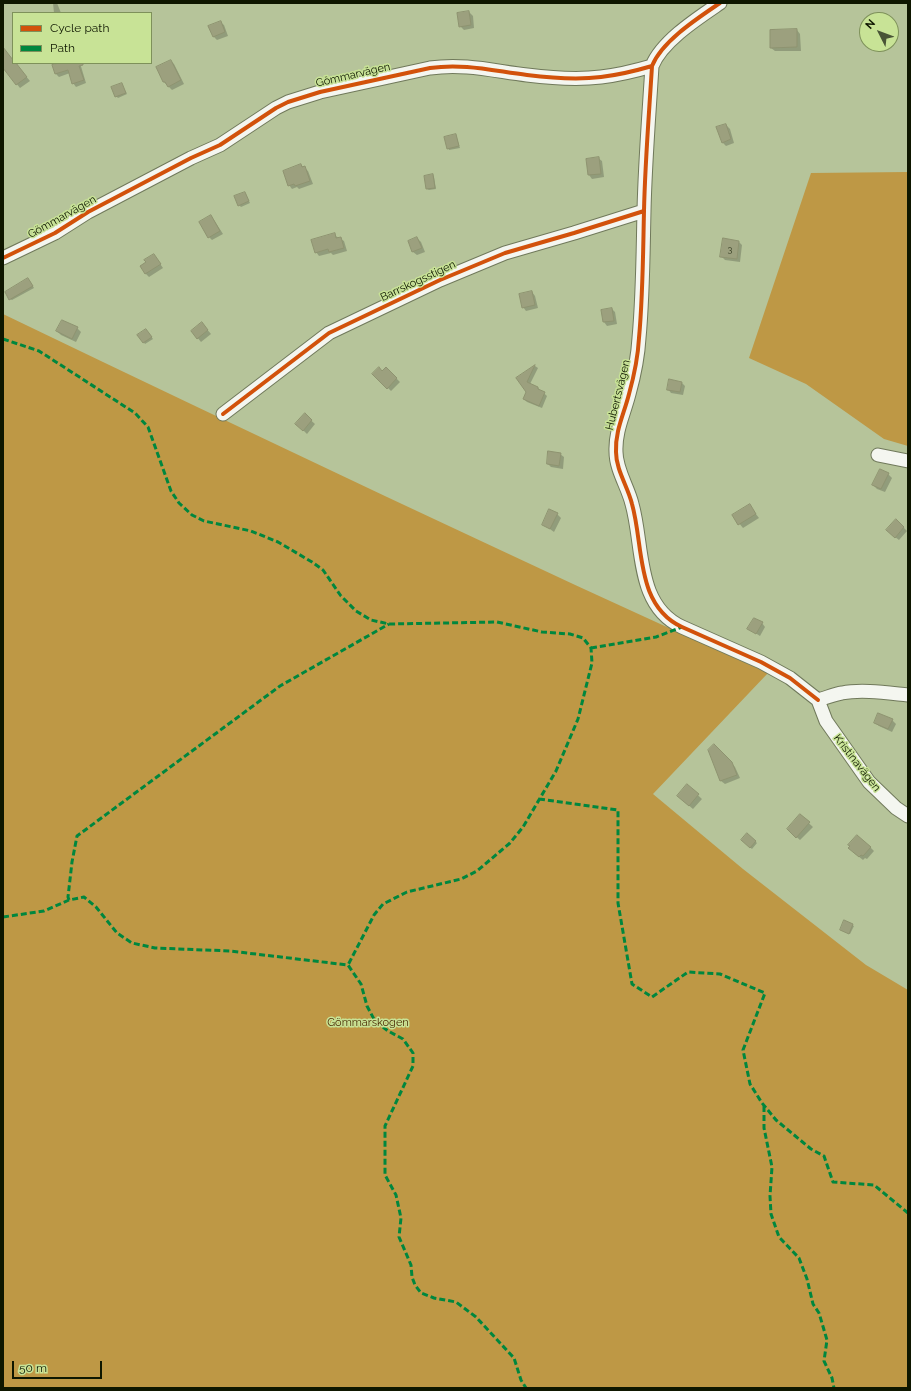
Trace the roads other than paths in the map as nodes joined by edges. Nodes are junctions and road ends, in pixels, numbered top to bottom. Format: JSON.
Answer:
{"nodes":[{"id":1,"x":720,"y":3,"type":"edge"},
{"id":2,"x":652,"y":66,"type":"junction"},
{"id":3,"x":644,"y":211,"type":"junction"},
{"id":4,"x":3,"y":258,"type":"edge"},
{"id":5,"x":224,"y":414,"type":"dead end"},
{"id":6,"x":878,"y":455,"type":"dead end"},
{"id":7,"x":908,"y":461,"type":"edge"},
{"id":8,"x":908,"y":695,"type":"edge"},
{"id":9,"x":818,"y":700,"type":"junction"},
{"id":10,"x":908,"y":816,"type":"edge"}],
"edges":[{"from":1,"to":2,"type":"street"},
{"from":2,"to":3,"type":"street","name":"Hubertsvägen"},
{"from":2,"to":4,"type":"street","name":"Gömmarvägen"},
{"from":3,"to":5,"type":"street","name":"Barrskogsstigen"},
{"from":3,"to":9,"type":"street","name":"Hubertsvägen"},
{"from":6,"to":7,"type":"street"},
{"from":8,"to":9,"type":"street"},
{"from":9,"to":10,"type":"street","name":"Kristinavägen"}]}
